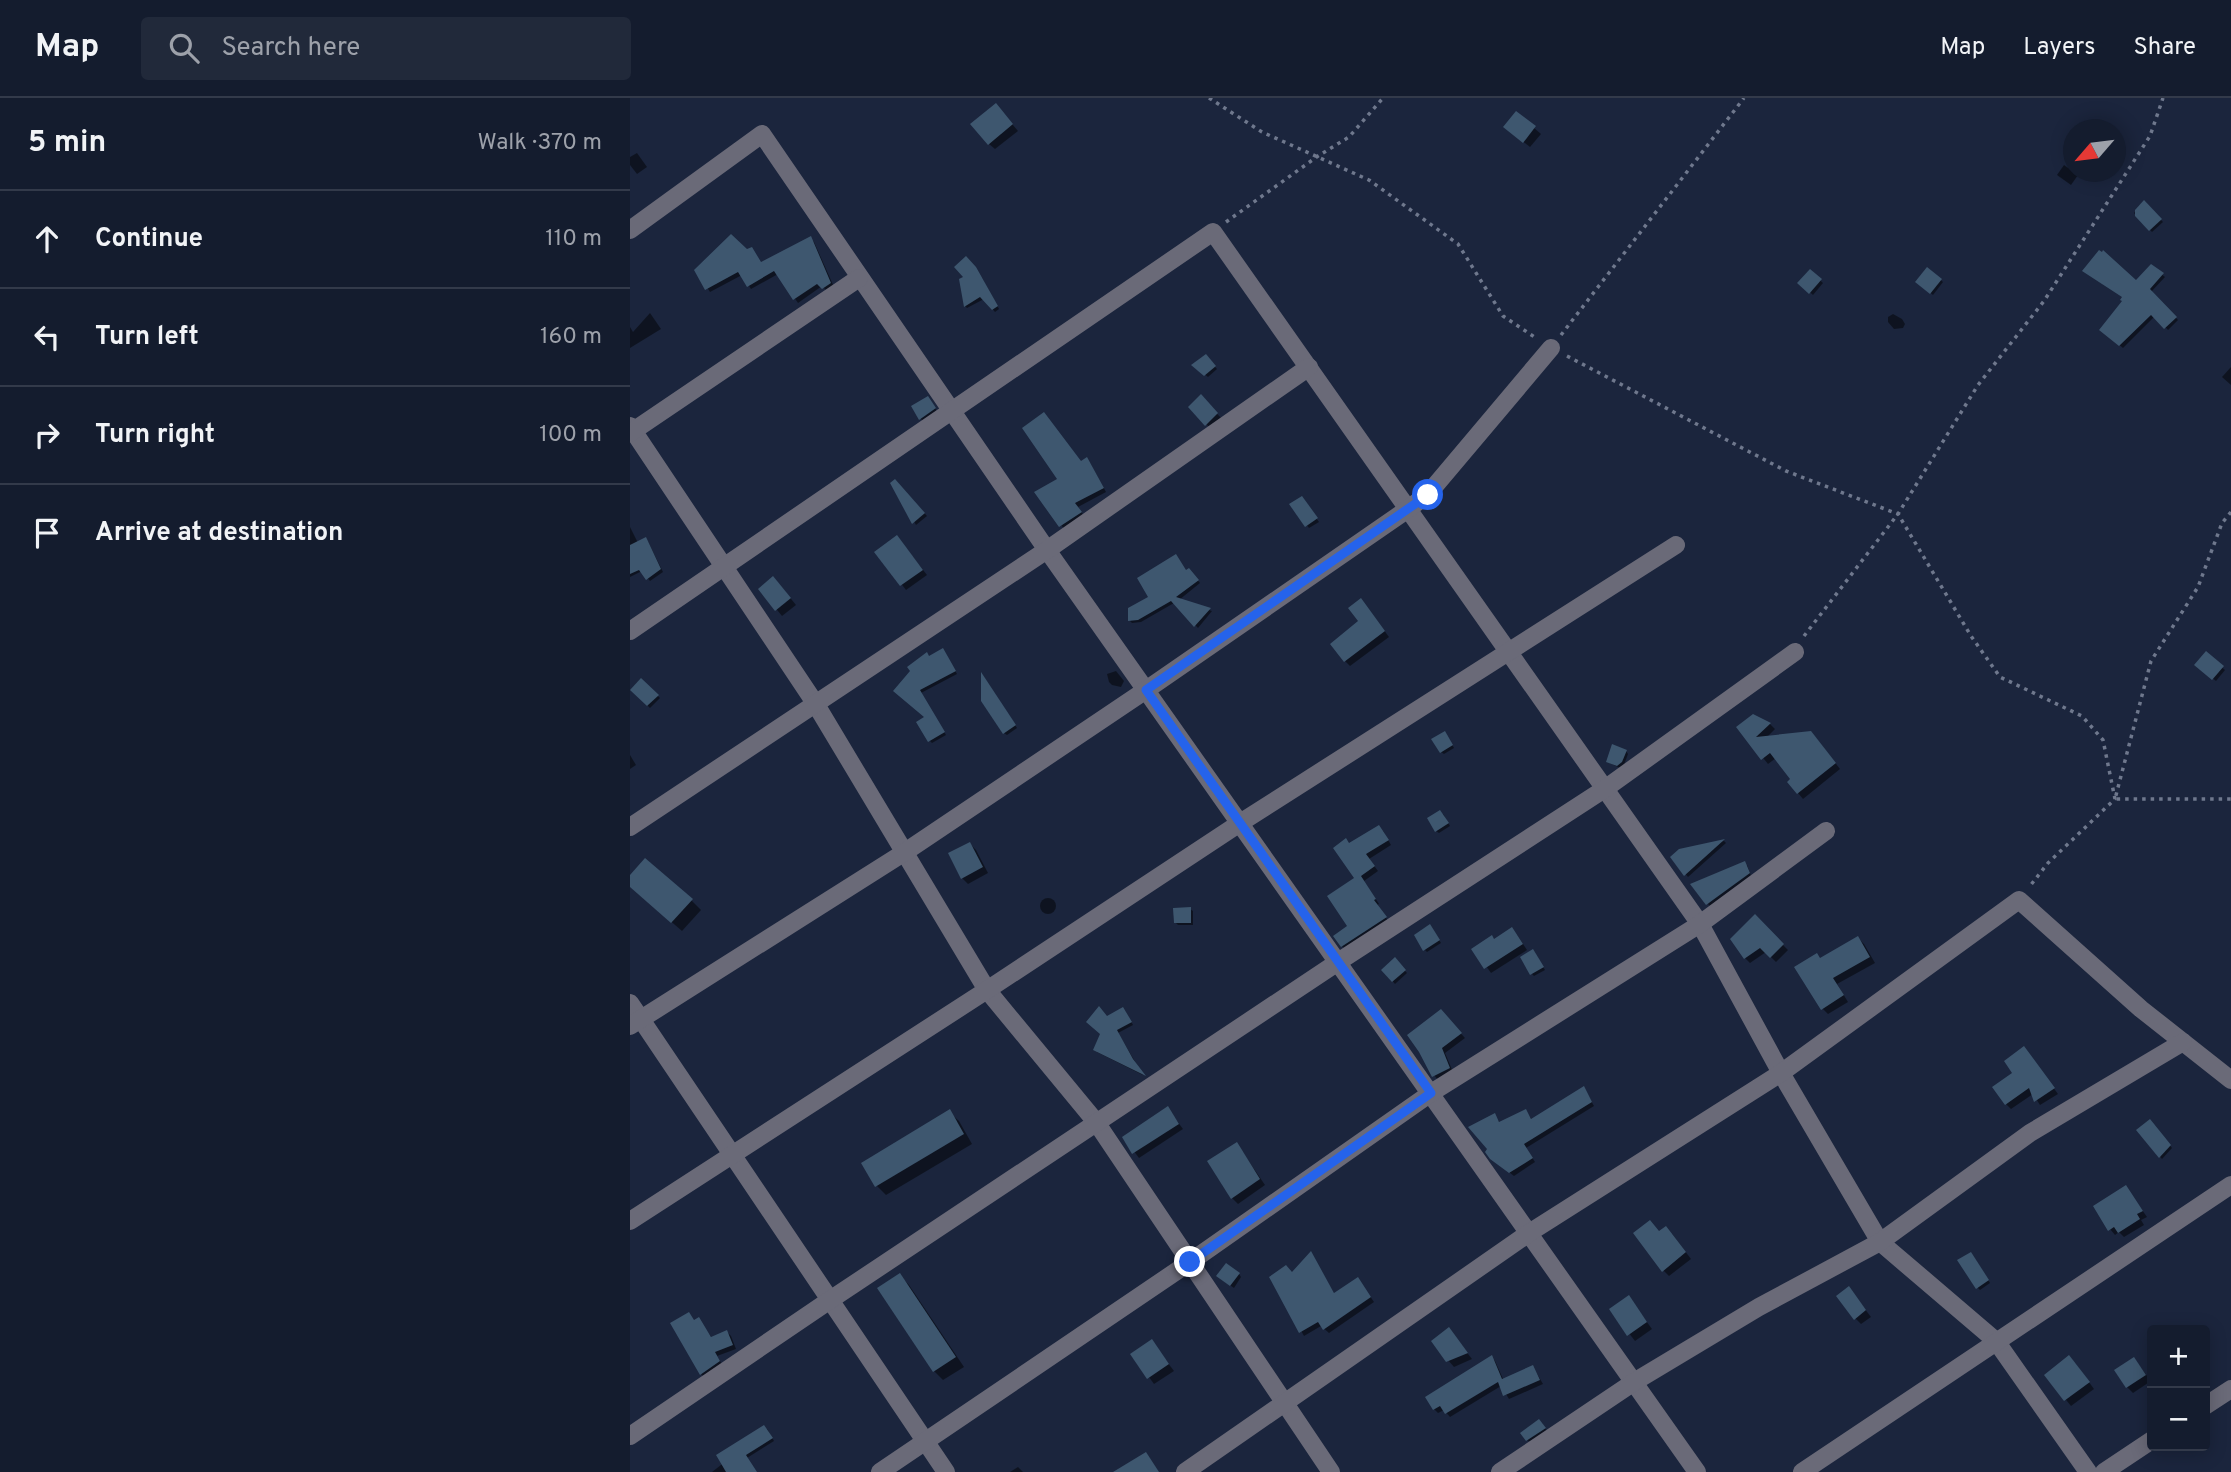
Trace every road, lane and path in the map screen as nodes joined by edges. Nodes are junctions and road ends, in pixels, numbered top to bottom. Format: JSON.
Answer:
{"nodes":[{"id":1,"x":1209,"y":98,"type":"edge"},
{"id":2,"x":1383,"y":98,"type":"edge"},
{"id":3,"x":1744,"y":98,"type":"edge"},
{"id":4,"x":2163,"y":98,"type":"edge"},
{"id":5,"x":1318,"y":156,"type":"junction"},
{"id":6,"x":630,"y":230,"type":"edge"},
{"id":7,"x":1213,"y":232,"type":"junction"},
{"id":8,"x":859,"y":278,"type":"junction"},
{"id":9,"x":1551,"y":348,"type":"junction"},
{"id":10,"x":1309,"y":368,"type":"junction"},
{"id":11,"x":952,"y":412,"type":"junction"},
{"id":12,"x":631,"y":430,"type":"edge"},
{"id":13,"x":1408,"y":509,"type":"junction"},
{"id":14,"x":2231,"y":512,"type":"edge"},
{"id":15,"x":1898,"y":514,"type":"junction"},
{"id":16,"x":1676,"y":545,"type":"dead end"},
{"id":17,"x":1047,"y":550,"type":"junction"},
{"id":18,"x":725,"y":567,"type":"junction"},
{"id":19,"x":630,"y":631,"type":"edge"},
{"id":20,"x":1795,"y":652,"type":"joint"},
{"id":21,"x":1509,"y":653,"type":"junction"},
{"id":22,"x":1146,"y":690,"type":"junction"},
{"id":23,"x":815,"y":704,"type":"junction"},
{"id":24,"x":1606,"y":788,"type":"junction"},
{"id":25,"x":2115,"y":799,"type":"junction"},
{"id":26,"x":2231,"y":799,"type":"edge"},
{"id":27,"x":1240,"y":823,"type":"junction"},
{"id":28,"x":630,"y":827,"type":"edge"},
{"id":29,"x":1826,"y":831,"type":"dead end"},
{"id":30,"x":905,"y":852,"type":"junction"},
{"id":31,"x":2019,"y":900,"type":"junction"},
{"id":32,"x":1700,"y":924,"type":"junction"},
{"id":33,"x":1338,"y":962,"type":"junction"},
{"id":34,"x":987,"y":990,"type":"junction"},
{"id":35,"x":630,"y":1003,"type":"edge"},
{"id":36,"x":635,"y":1022,"type":"edge"},
{"id":37,"x":2183,"y":1042,"type":"junction"},
{"id":38,"x":1781,"y":1073,"type":"junction"},
{"id":39,"x":2231,"y":1080,"type":"edge"},
{"id":40,"x":1431,"y":1093,"type":"junction"},
{"id":41,"x":1096,"y":1122,"type":"junction"},
{"id":42,"x":731,"y":1153,"type":"junction"},
{"id":43,"x":2231,"y":1185,"type":"edge"},
{"id":44,"x":630,"y":1221,"type":"edge"},
{"id":45,"x":1529,"y":1233,"type":"junction"},
{"id":46,"x":1880,"y":1242,"type":"junction"},
{"id":47,"x":1190,"y":1262,"type":"junction"},
{"id":48,"x":830,"y":1300,"type":"junction"},
{"id":49,"x":1996,"y":1341,"type":"junction"},
{"id":50,"x":1634,"y":1382,"type":"junction"},
{"id":51,"x":2231,"y":1389,"type":"edge"},
{"id":52,"x":1285,"y":1403,"type":"junction"},
{"id":53,"x":2210,"y":1403,"type":"edge"},
{"id":54,"x":630,"y":1436,"type":"edge"},
{"id":55,"x":926,"y":1442,"type":"junction"},
{"id":56,"x":2147,"y":1443,"type":"edge"},
{"id":57,"x":880,"y":1472,"type":"edge"},
{"id":58,"x":946,"y":1472,"type":"edge"},
{"id":59,"x":1185,"y":1472,"type":"edge"},
{"id":60,"x":1331,"y":1472,"type":"edge"},
{"id":61,"x":1500,"y":1472,"type":"edge"},
{"id":62,"x":1696,"y":1472,"type":"edge"},
{"id":63,"x":1802,"y":1472,"type":"edge"},
{"id":64,"x":2088,"y":1472,"type":"edge"},
{"id":65,"x":2104,"y":1472,"type":"edge"}],
"edges":[{"from":1,"to":5,"type":"path"},
{"from":2,"to":5,"type":"path"},
{"from":3,"to":9,"type":"path"},
{"from":4,"to":15,"type":"path"},
{"from":5,"to":7,"type":"path"},
{"from":5,"to":9,"type":"path"},
{"from":6,"to":8,"type":"street"},
{"from":7,"to":10,"type":"street"},
{"from":7,"to":11,"type":"street"},
{"from":8,"to":11,"type":"street"},
{"from":8,"to":12,"type":"street"},
{"from":9,"to":13,"type":"street"},
{"from":9,"to":15,"type":"path"},
{"from":10,"to":13,"type":"street"},
{"from":10,"to":17,"type":"street"},
{"from":11,"to":17,"type":"street"},
{"from":11,"to":18,"type":"street"},
{"from":12,"to":18,"type":"street"},
{"from":13,"to":21,"type":"street"},
{"from":13,"to":22,"type":"street"},
{"from":14,"to":25,"type":"path"},
{"from":15,"to":20,"type":"path"},
{"from":15,"to":25,"type":"path"},
{"from":16,"to":21,"type":"street"},
{"from":17,"to":22,"type":"street"},
{"from":17,"to":23,"type":"street"},
{"from":18,"to":19,"type":"street"},
{"from":18,"to":23,"type":"street"},
{"from":20,"to":24,"type":"street"},
{"from":21,"to":24,"type":"street"},
{"from":21,"to":27,"type":"street"},
{"from":22,"to":27,"type":"street"},
{"from":22,"to":30,"type":"street"},
{"from":23,"to":28,"type":"street"},
{"from":23,"to":30,"type":"street"},
{"from":24,"to":32,"type":"street"},
{"from":24,"to":33,"type":"street"},
{"from":25,"to":26,"type":"path"},
{"from":25,"to":31,"type":"path"},
{"from":27,"to":33,"type":"street"},
{"from":27,"to":34,"type":"street"},
{"from":29,"to":32,"type":"street"},
{"from":30,"to":34,"type":"street"},
{"from":30,"to":36,"type":"street"},
{"from":31,"to":37,"type":"street"},
{"from":31,"to":38,"type":"street"},
{"from":32,"to":38,"type":"street"},
{"from":32,"to":40,"type":"street"},
{"from":33,"to":40,"type":"street"},
{"from":33,"to":41,"type":"street"},
{"from":34,"to":41,"type":"street"},
{"from":34,"to":42,"type":"street"},
{"from":35,"to":36,"type":"street"},
{"from":36,"to":42,"type":"street"},
{"from":37,"to":39,"type":"street"},
{"from":37,"to":46,"type":"street"},
{"from":38,"to":45,"type":"street"},
{"from":38,"to":46,"type":"street"},
{"from":40,"to":45,"type":"street"},
{"from":40,"to":47,"type":"street"},
{"from":41,"to":47,"type":"street"},
{"from":41,"to":48,"type":"street"},
{"from":42,"to":44,"type":"street"},
{"from":42,"to":48,"type":"street"},
{"from":43,"to":49,"type":"street"},
{"from":45,"to":50,"type":"street"},
{"from":45,"to":52,"type":"street"},
{"from":46,"to":49,"type":"street"},
{"from":46,"to":50,"type":"street"},
{"from":47,"to":52,"type":"street"},
{"from":47,"to":55,"type":"street"},
{"from":48,"to":54,"type":"street"},
{"from":48,"to":55,"type":"street"},
{"from":49,"to":63,"type":"street"},
{"from":49,"to":64,"type":"street"},
{"from":50,"to":61,"type":"street"},
{"from":50,"to":62,"type":"street"},
{"from":51,"to":53,"type":"street"},
{"from":52,"to":59,"type":"street"},
{"from":52,"to":60,"type":"street"},
{"from":55,"to":57,"type":"street"},
{"from":55,"to":58,"type":"street"},
{"from":56,"to":65,"type":"street"}]}
